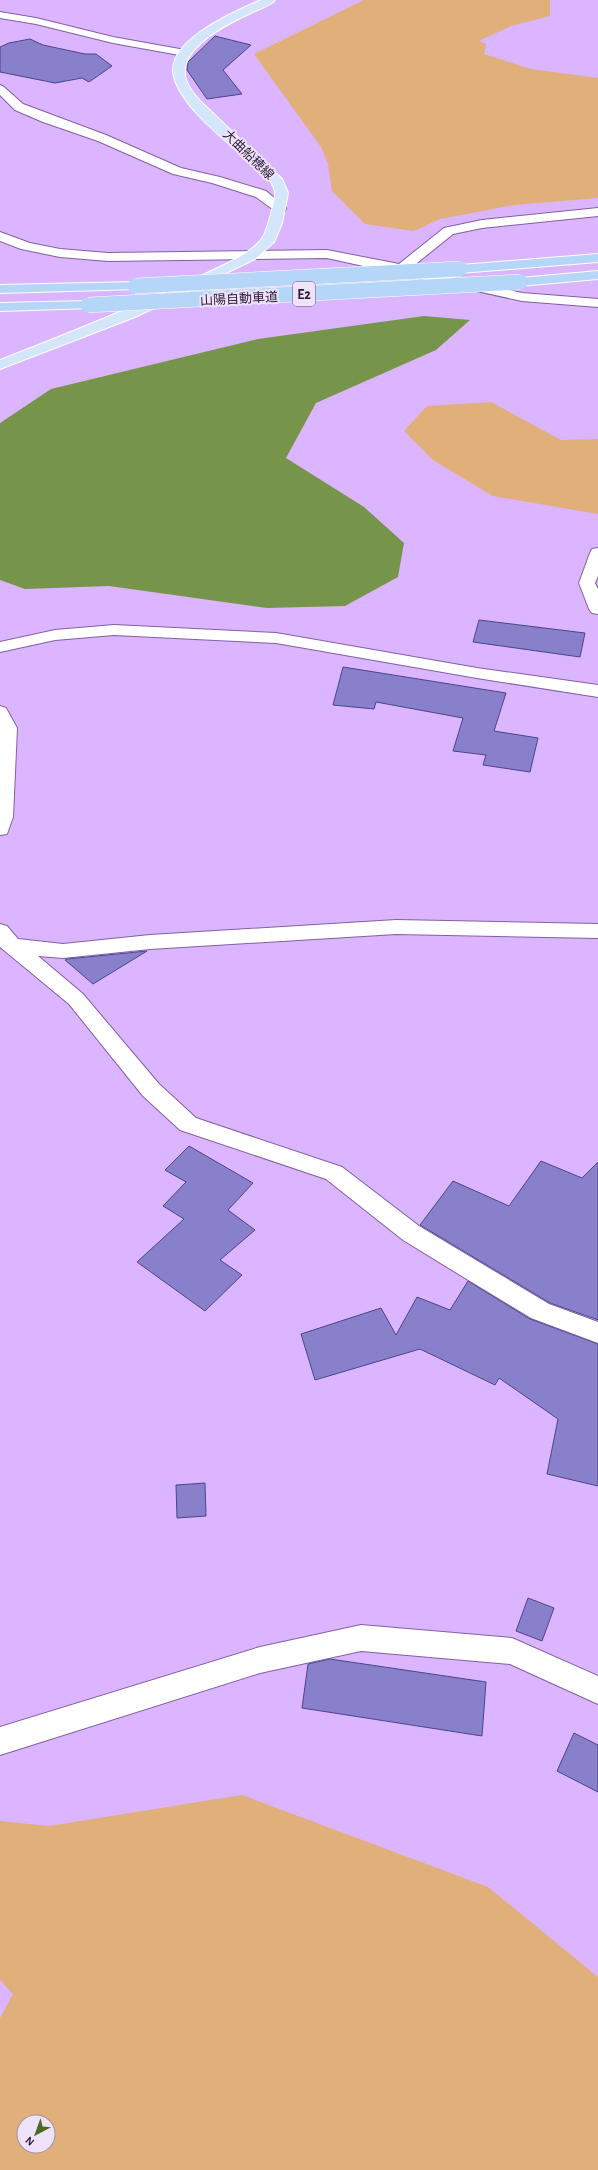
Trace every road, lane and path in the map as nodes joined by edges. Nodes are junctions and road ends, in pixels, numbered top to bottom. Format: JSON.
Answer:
{"nodes":[{"id":1,"x":270,"y":0,"type":"edge"},
{"id":2,"x":0,"y":15,"type":"edge"},
{"id":3,"x":185,"y":53,"type":"junction"},
{"id":4,"x":0,"y":89,"type":"edge"},
{"id":5,"x":280,"y":208,"type":"junction"},
{"id":6,"x":598,"y":212,"type":"edge"},
{"id":7,"x":0,"y":236,"type":"edge"},
{"id":8,"x":250,"y":256,"type":"junction"},
{"id":9,"x":598,"y":258,"type":"edge"},
{"id":10,"x":402,"y":269,"type":"junction"},
{"id":11,"x":598,"y":275,"type":"edge"},
{"id":12,"x":0,"y":289,"type":"edge"},
{"id":13,"x":598,"y":303,"type":"edge"},
{"id":14,"x":0,"y":307,"type":"edge"},
{"id":15,"x":0,"y":365,"type":"edge"},
{"id":16,"x":598,"y":553,"type":"edge"},
{"id":17,"x":598,"y":609,"type":"edge"},
{"id":18,"x":0,"y":647,"type":"edge"},
{"id":19,"x":598,"y":691,"type":"edge"},
{"id":20,"x":0,"y":712,"type":"edge"},
{"id":21,"x":0,"y":829,"type":"edge"},
{"id":22,"x":598,"y":931,"type":"edge"},
{"id":23,"x":4,"y":940,"type":"edge"},
{"id":24,"x":598,"y":1333,"type":"edge"},
{"id":25,"x":598,"y":1690,"type":"edge"},
{"id":26,"x":0,"y":1741,"type":"edge"}],
"edges":[{"from":1,"to":3,"type":"main road"},
{"from":2,"to":3,"type":"street"},
{"from":3,"to":5,"type":"main road","name":"大曲船穂線"},
{"from":4,"to":5,"type":"street"},
{"from":5,"to":8,"type":"main road","name":"大曲船穂線"},
{"from":6,"to":10,"type":"street"},
{"from":7,"to":8,"type":"street"},
{"from":8,"to":10,"type":"street"},
{"from":8,"to":15,"type":"main road","name":"大曲船穂線"},
{"from":9,"to":12,"type":"highway","name":"山陽自動車道","number":"E2","bridge":true},
{"from":10,"to":13,"type":"street"},
{"from":11,"to":14,"type":"highway","name":"山陽自動車道","number":"E2","bridge":true},
{"from":16,"to":17,"type":"street"},
{"from":18,"to":19,"type":"street"},
{"from":20,"to":21,"type":"street"},
{"from":22,"to":23,"type":"street"},
{"from":23,"to":24,"type":"street"},
{"from":25,"to":26,"type":"street"}]}
